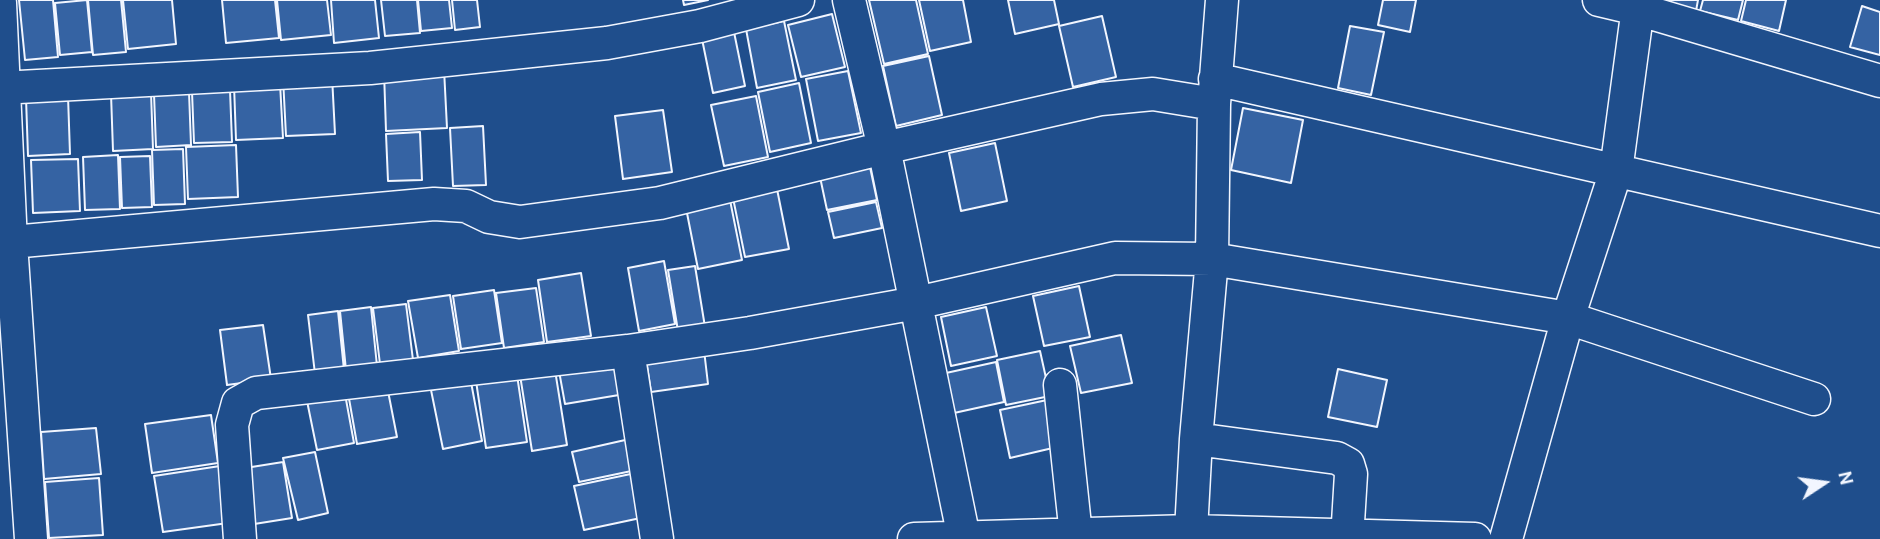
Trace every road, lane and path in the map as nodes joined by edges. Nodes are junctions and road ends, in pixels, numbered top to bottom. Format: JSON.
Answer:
{"nodes":[{"id":1,"x":798,"y":0,"type":"edge"},
{"id":2,"x":849,"y":0,"type":"edge"},
{"id":3,"x":1223,"y":0,"type":"edge"},
{"id":4,"x":1599,"y":0,"type":"edge"},
{"id":5,"x":0,"y":3,"type":"edge"},
{"id":6,"x":1638,"y":4,"type":"edge"},
{"id":7,"x":1880,"y":81,"type":"edge"},
{"id":8,"x":1,"y":88,"type":"edge"},
{"id":9,"x":1215,"y":92,"type":"junction"},
{"id":10,"x":884,"y":148,"type":"junction"},
{"id":11,"x":1616,"y":171,"type":"junction"},
{"id":12,"x":1880,"y":231,"type":"edge"},
{"id":13,"x":6,"y":243,"type":"edge"},
{"id":14,"x":1212,"y":259,"type":"junction"},
{"id":15,"x":916,"y":303,"type":"junction"},
{"id":16,"x":1568,"y":318,"type":"junction"},
{"id":17,"x":628,"y":351,"type":"junction"},
{"id":18,"x":1060,"y":385,"type":"dead end"},
{"id":19,"x":1814,"y":399,"type":"dead end"},
{"id":20,"x":1196,"y":439,"type":"junction"},
{"id":21,"x":1191,"y":531,"type":"junction"},
{"id":22,"x":1076,"y":535,"type":"junction"},
{"id":23,"x":1348,"y":537,"type":"edge"},
{"id":24,"x":964,"y":538,"type":"edge"},
{"id":25,"x":31,"y":539,"type":"edge"},
{"id":26,"x":240,"y":539,"type":"edge"},
{"id":27,"x":657,"y":539,"type":"edge"},
{"id":28,"x":914,"y":539,"type":"edge"},
{"id":29,"x":1475,"y":539,"type":"edge"},
{"id":30,"x":1506,"y":539,"type":"edge"}],
"edges":[{"from":1,"to":8,"type":"street"},
{"from":2,"to":10,"type":"street"},
{"from":3,"to":9,"type":"street"},
{"from":4,"to":6,"type":"street"},
{"from":5,"to":8,"type":"street"},
{"from":6,"to":7,"type":"street"},
{"from":6,"to":11,"type":"street"},
{"from":8,"to":13,"type":"street"},
{"from":9,"to":10,"type":"street"},
{"from":9,"to":11,"type":"street"},
{"from":9,"to":14,"type":"street"},
{"from":10,"to":13,"type":"street"},
{"from":10,"to":15,"type":"street"},
{"from":11,"to":12,"type":"street"},
{"from":11,"to":16,"type":"street"},
{"from":13,"to":25,"type":"street"},
{"from":14,"to":15,"type":"street"},
{"from":14,"to":16,"type":"street"},
{"from":14,"to":20,"type":"street"},
{"from":15,"to":17,"type":"street"},
{"from":15,"to":24,"type":"street"},
{"from":16,"to":19,"type":"street"},
{"from":16,"to":30,"type":"street"},
{"from":17,"to":26,"type":"street"},
{"from":17,"to":27,"type":"street"},
{"from":18,"to":22,"type":"street"},
{"from":20,"to":21,"type":"street"},
{"from":20,"to":23,"type":"street"},
{"from":21,"to":22,"type":"street"},
{"from":21,"to":23,"type":"street"},
{"from":22,"to":24,"type":"street"},
{"from":23,"to":29,"type":"street"},
{"from":24,"to":28,"type":"street"}]}
